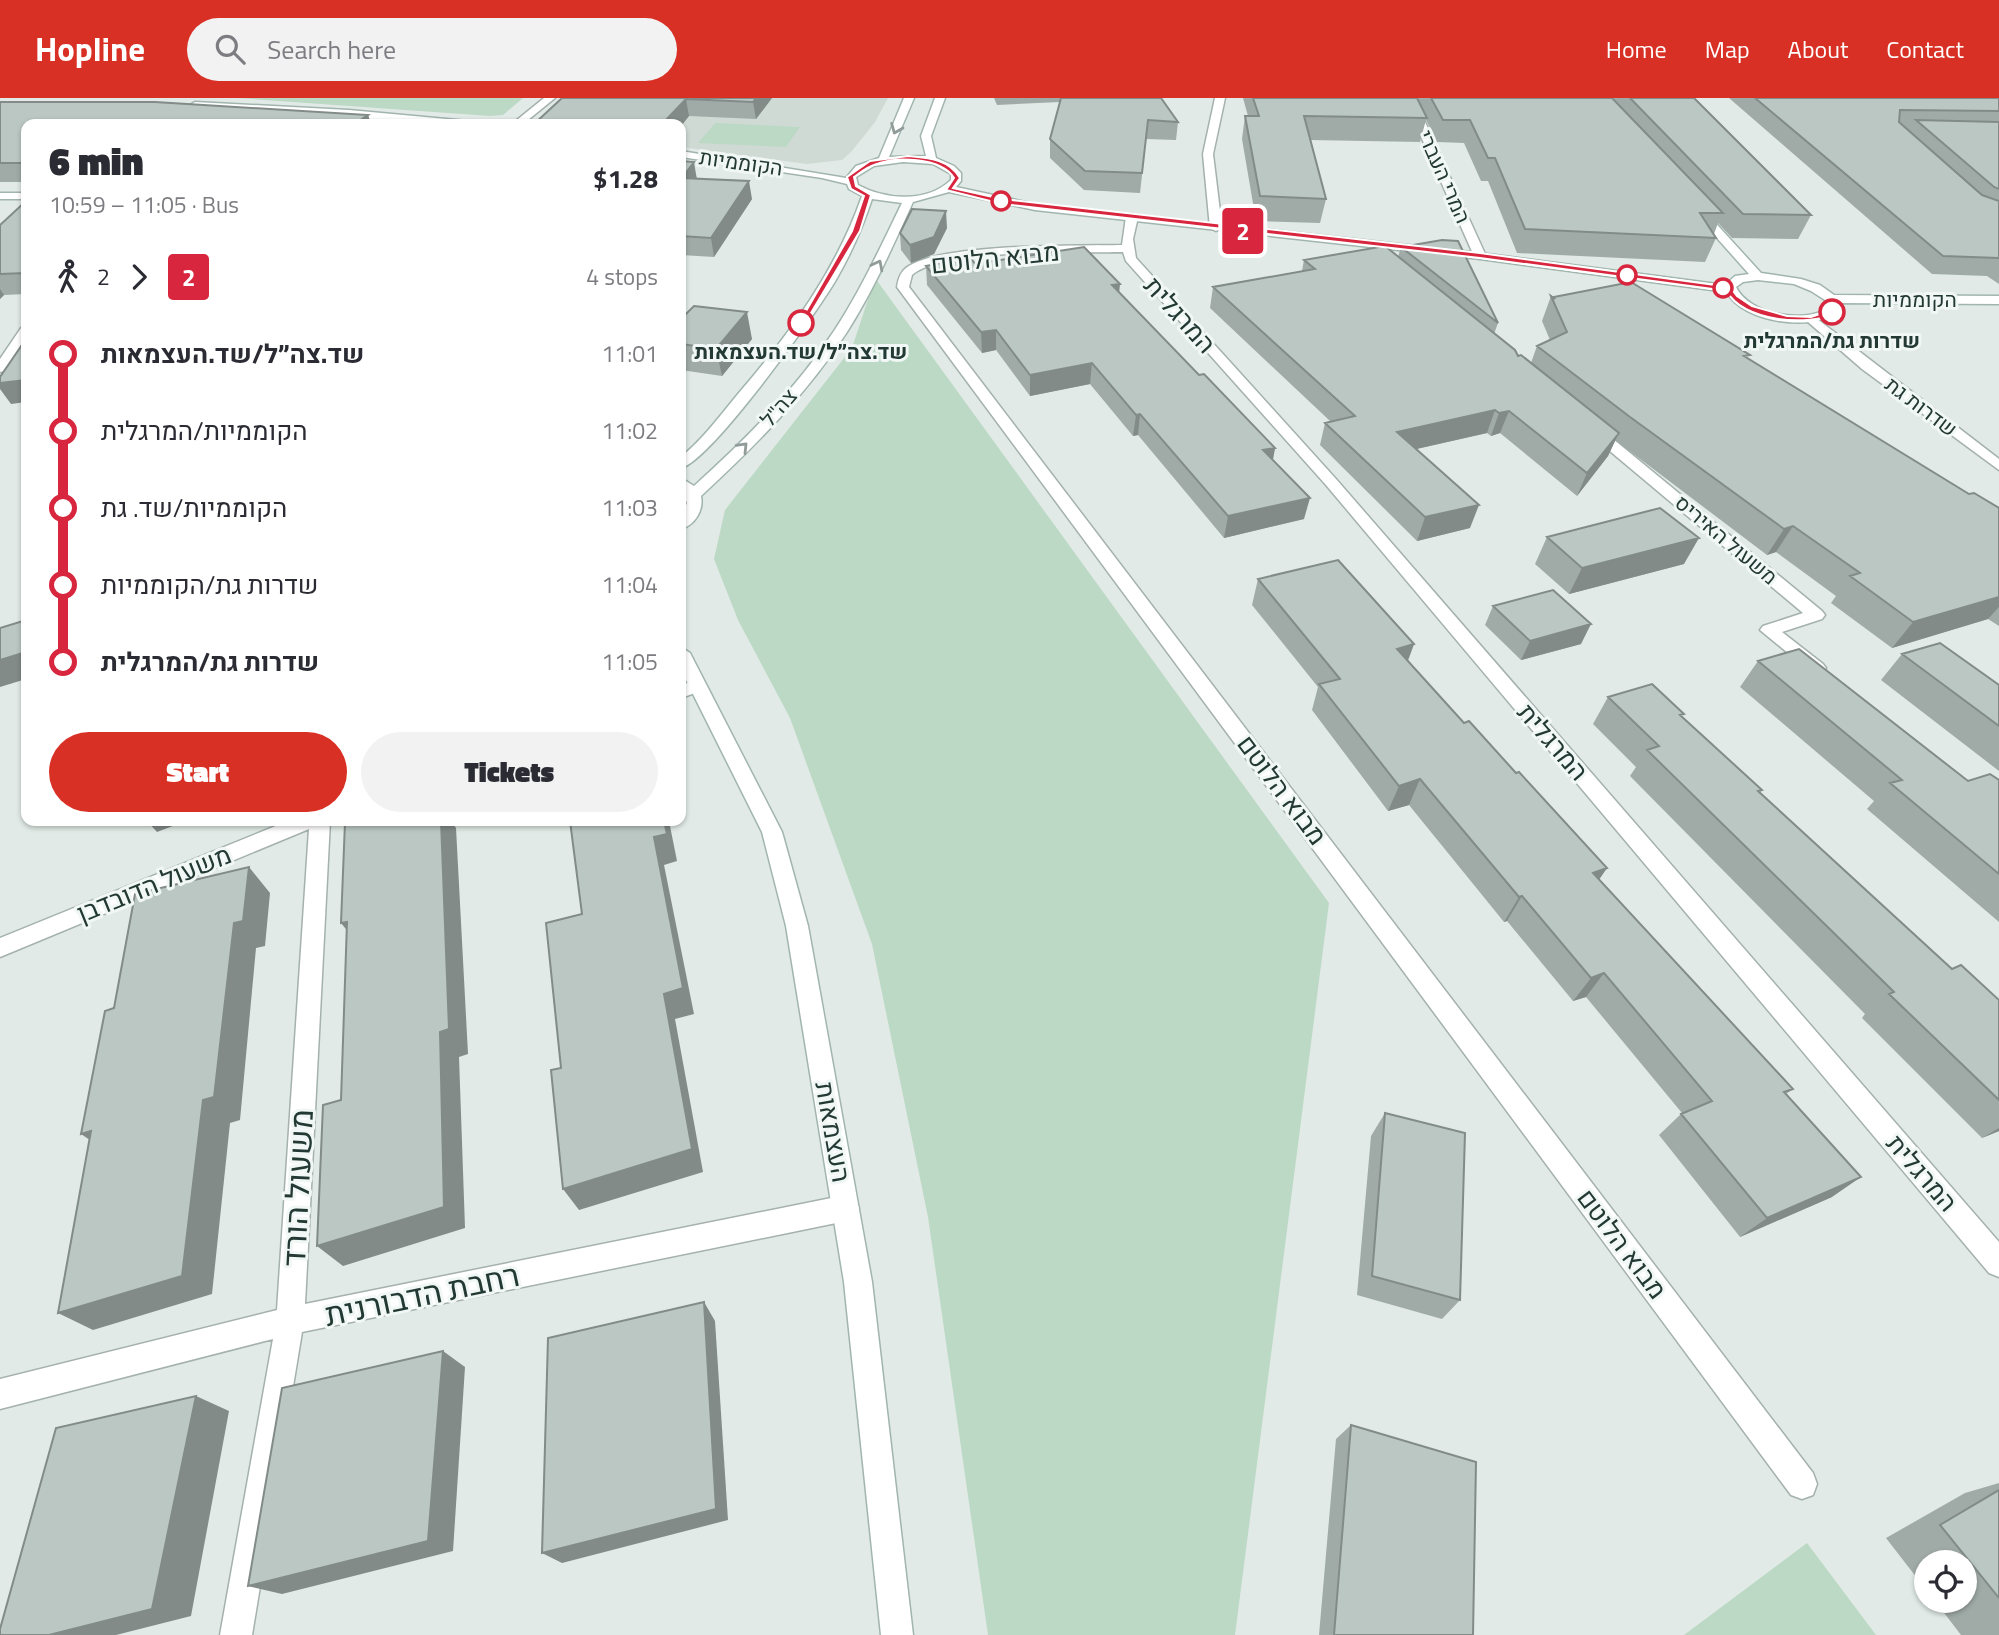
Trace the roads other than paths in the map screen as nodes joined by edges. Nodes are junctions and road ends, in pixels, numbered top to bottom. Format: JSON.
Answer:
{"nodes":[{"id":1,"x":550,"y":98,"type":"edge"},
{"id":2,"x":909,"y":98,"type":"edge"},
{"id":3,"x":940,"y":98,"type":"edge"},
{"id":4,"x":1220,"y":98,"type":"edge"},
{"id":5,"x":1409,"y":98,"type":"edge"},
{"id":6,"x":190,"y":105,"type":"edge"},
{"id":7,"x":412,"y":119,"type":"edge"},
{"id":8,"x":523,"y":119,"type":"edge"},
{"id":9,"x":686,"y":155,"type":"edge"},
{"id":10,"x":883,"y":160,"type":"junction"},
{"id":11,"x":932,"y":160,"type":"junction"},
{"id":12,"x":863,"y":166,"type":"junction"},
{"id":13,"x":801,"y":172,"type":"junction"},
{"id":14,"x":850,"y":182,"type":"junction"},
{"id":15,"x":948,"y":189,"type":"junction"},
{"id":16,"x":1683,"y":194,"type":"edge"},
{"id":17,"x":868,"y":195,"type":"junction"},
{"id":18,"x":0,"y":196,"type":"edge"},
{"id":19,"x":21,"y":196,"type":"edge"},
{"id":20,"x":909,"y":199,"type":"junction"},
{"id":21,"x":1132,"y":217,"type":"junction"},
{"id":22,"x":1216,"y":228,"type":"junction"},
{"id":23,"x":1126,"y":248,"type":"junction"},
{"id":24,"x":1480,"y":256,"type":"junction"},
{"id":25,"x":1758,"y":276,"type":"junction"},
{"id":26,"x":1730,"y":289,"type":"junction"},
{"id":27,"x":1831,"y":299,"type":"junction"},
{"id":28,"x":1999,"y":300,"type":"edge"},
{"id":29,"x":1812,"y":319,"type":"junction"},
{"id":30,"x":21,"y":338,"type":"edge"},
{"id":31,"x":0,"y":368,"type":"edge"},
{"id":32,"x":1574,"y":414,"type":"edge"},
{"id":33,"x":686,"y":460,"type":"edge"},
{"id":34,"x":1999,"y":466,"type":"edge"},
{"id":35,"x":686,"y":487,"type":"edge"},
{"id":36,"x":694,"y":494,"type":"junction"},
{"id":37,"x":686,"y":519,"type":"edge"},
{"id":38,"x":1835,"y":682,"type":"edge"},
{"id":39,"x":689,"y":689,"type":"edge"},
{"id":40,"x":296,"y":826,"type":"edge"},
{"id":41,"x":320,"y":826,"type":"edge"},
{"id":42,"x":0,"y":948,"type":"edge"},
{"id":43,"x":846,"y":1208,"type":"junction"},
{"id":44,"x":1999,"y":1263,"type":"edge"},
{"id":45,"x":290,"y":1321,"type":"junction"},
{"id":46,"x":0,"y":1394,"type":"edge"},
{"id":47,"x":1802,"y":1484,"type":"dead end"},
{"id":48,"x":236,"y":1635,"type":"edge"},
{"id":49,"x":895,"y":1635,"type":"edge"}],
"edges":[{"from":1,"to":8,"type":"street"},
{"from":2,"to":10,"type":"street","one_way":true},
{"from":3,"to":11,"type":"street"},
{"from":4,"to":22,"type":"street"},
{"from":5,"to":24,"type":"street","name":"המרי העברי"},
{"from":6,"to":7,"type":"street"},
{"from":9,"to":13,"type":"street","name":"הקוממיות"},
{"from":10,"to":11,"type":"street","name":"הקוממיות"},
{"from":10,"to":12,"type":"street","name":"הקוממיות"},
{"from":11,"to":15,"type":"street"},
{"from":12,"to":13,"type":"street","name":"הקוממיות"},
{"from":12,"to":14,"type":"street"},
{"from":13,"to":14,"type":"street","name":"הקוממיות"},
{"from":14,"to":17,"type":"street"},
{"from":15,"to":20,"type":"street"},
{"from":15,"to":21,"type":"street"},
{"from":16,"to":25,"type":"street"},
{"from":17,"to":20,"type":"street"},
{"from":17,"to":33,"type":"street","name":"צה\"ל"},
{"from":18,"to":19,"type":"street"},
{"from":36,"to":20,"type":"street","name":"צה\"ל","one_way":true},
{"from":21,"to":22,"type":"street"},
{"from":21,"to":23,"type":"street"},
{"from":22,"to":24,"type":"street"},
{"from":23,"to":44,"type":"street","name":"המרגלית"},
{"from":23,"to":47,"type":"street","name":"מבוא הלוטם"},
{"from":24,"to":26,"type":"street"},
{"from":25,"to":26,"type":"street"},
{"from":25,"to":27,"type":"street"},
{"from":26,"to":29,"type":"street"},
{"from":27,"to":28,"type":"street","name":"הקוממיות"},
{"from":27,"to":29,"type":"street"},
{"from":29,"to":34,"type":"street","name":"שדרות גת"},
{"from":30,"to":31,"type":"street"},
{"from":32,"to":38,"type":"street","name":"משעול האיריס"},
{"from":35,"to":36,"type":"street"},
{"from":36,"to":37,"type":"street"},
{"from":39,"to":43,"type":"street","name":"העצמאות"},
{"from":40,"to":42,"type":"street","name":"משעול הדובדבן"},
{"from":41,"to":45,"type":"street","name":"משעול הורד"},
{"from":43,"to":45,"type":"street","name":"רחבת הדבורנית"},
{"from":43,"to":49,"type":"street","name":"העצמאות"},
{"from":45,"to":46,"type":"street","name":"רחבת הדבורנית"},
{"from":45,"to":48,"type":"street","name":"משעול הורד"}]}
